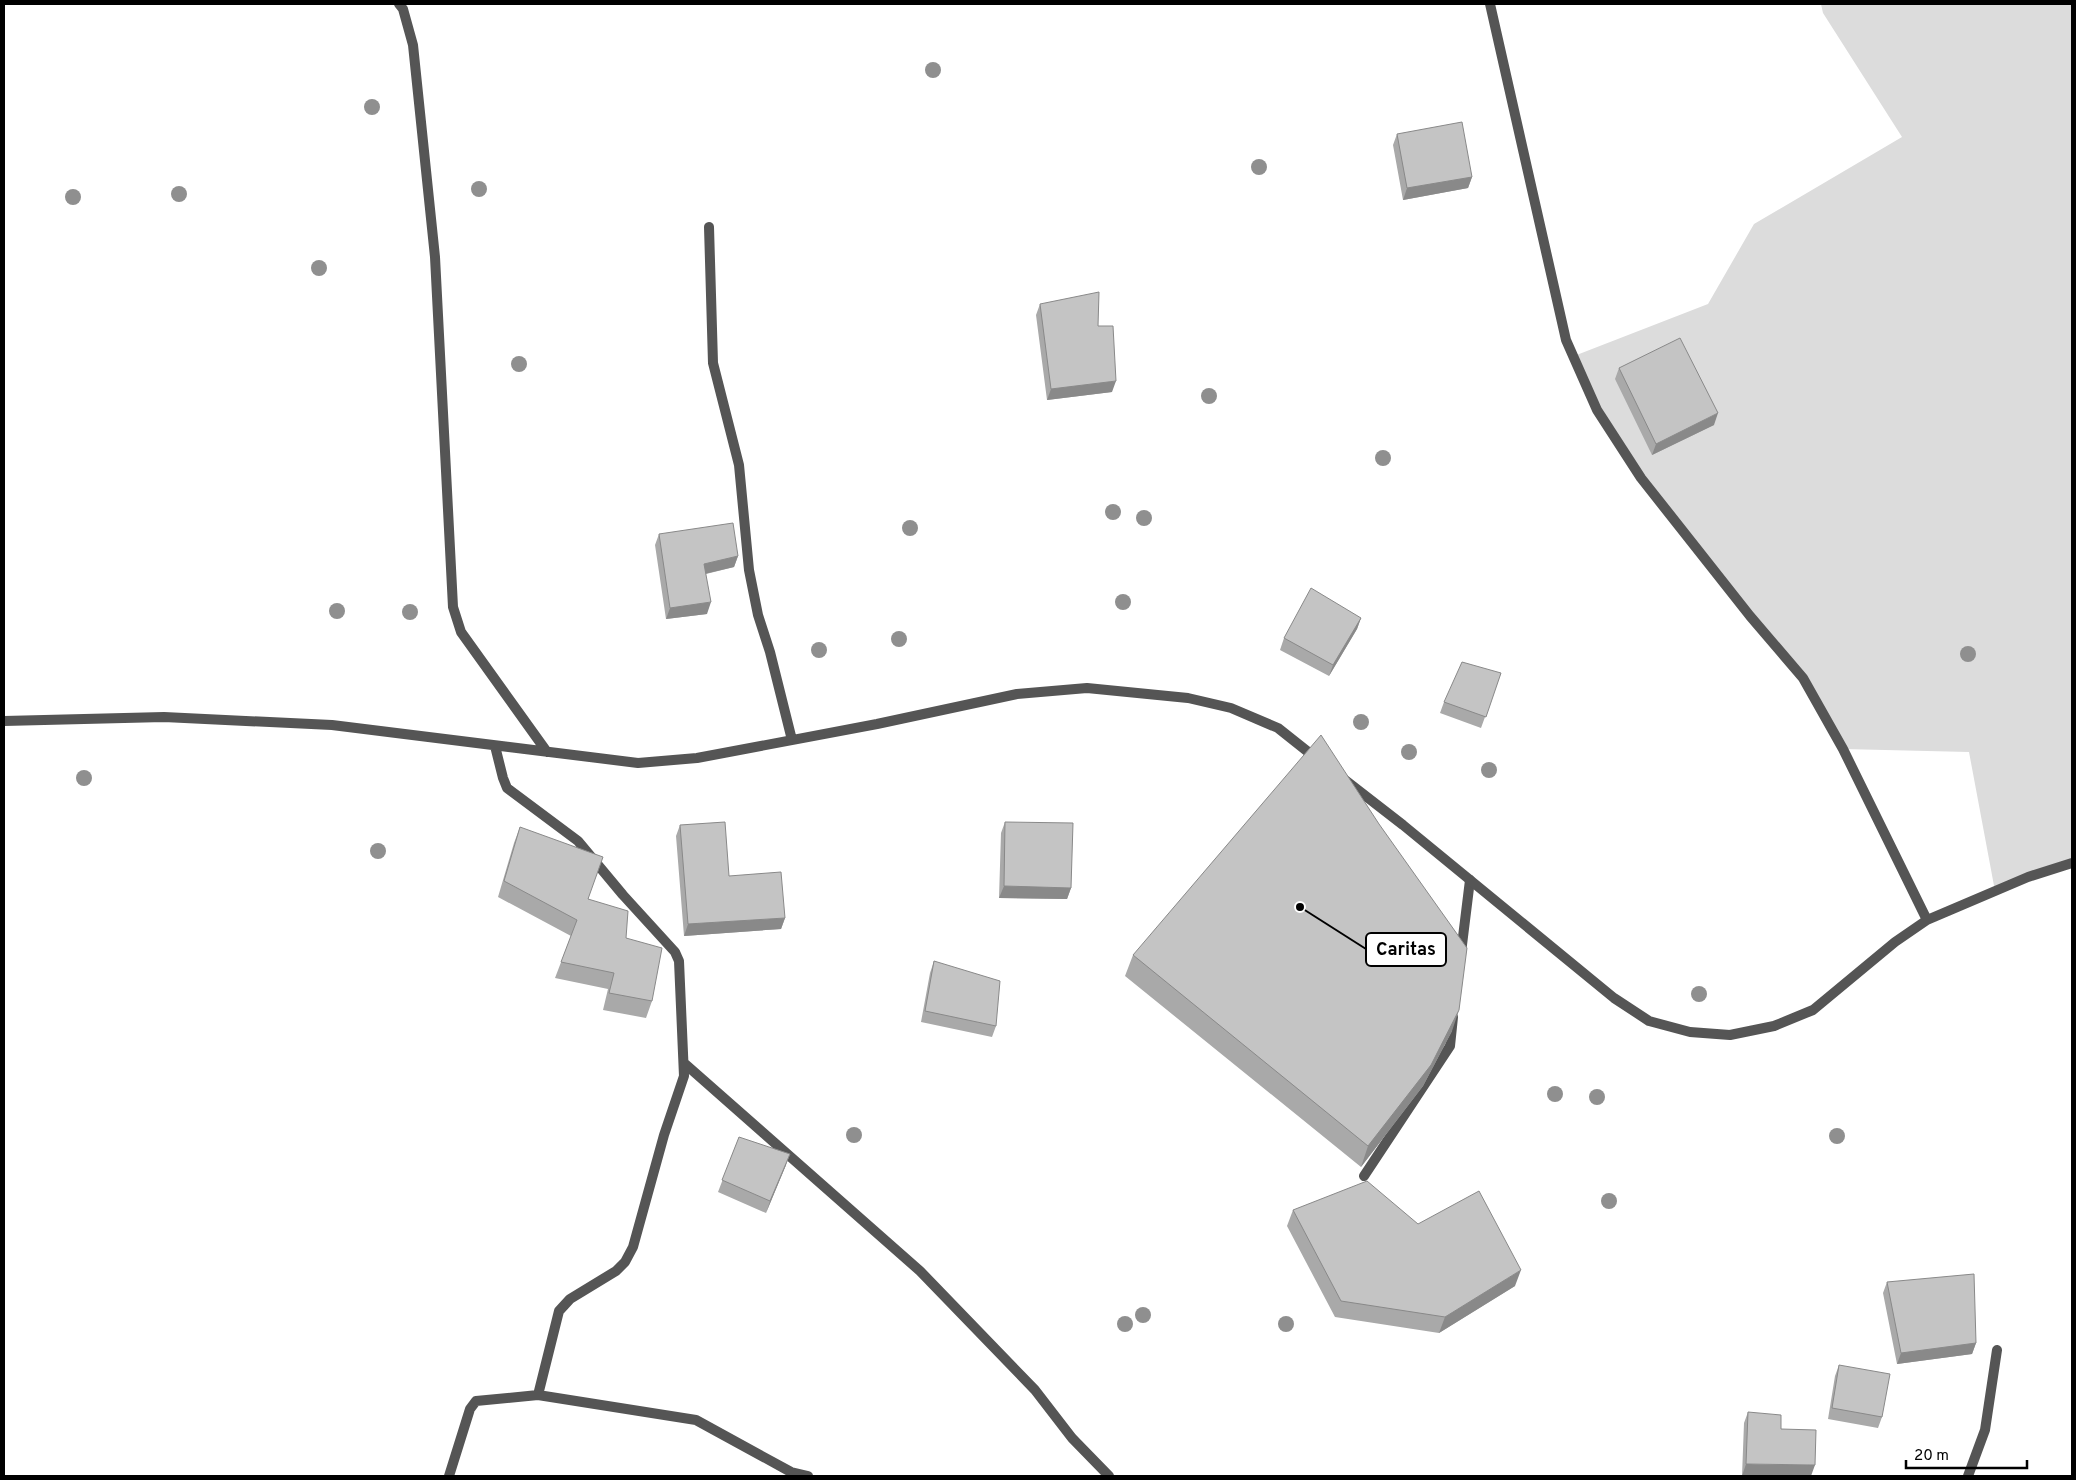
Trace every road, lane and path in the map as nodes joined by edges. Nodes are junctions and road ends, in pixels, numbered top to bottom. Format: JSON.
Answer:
{"nodes":[{"id":1,"x":399,"y":4,"type":"edge"},
{"id":2,"x":1490,"y":4,"type":"edge"},
{"id":3,"x":708,"y":227,"type":"dead end"},
{"id":4,"x":4,"y":720,"type":"edge"},
{"id":5,"x":792,"y":740,"type":"junction"},
{"id":6,"x":495,"y":746,"type":"junction"},
{"id":7,"x":547,"y":752,"type":"junction"},
{"id":8,"x":2072,"y":863,"type":"edge"},
{"id":9,"x":1470,"y":880,"type":"junction"},
{"id":10,"x":1927,"y":920,"type":"junction"},
{"id":11,"x":1460,"y":959,"type":"edge"},
{"id":12,"x":1455,"y":1004,"type":"edge"},
{"id":13,"x":684,"y":1063,"type":"junction"},
{"id":14,"x":1364,"y":1176,"type":"edge"},
{"id":15,"x":1997,"y":1350,"type":"dead end"},
{"id":16,"x":538,"y":1395,"type":"junction"},
{"id":17,"x":449,"y":1476,"type":"edge"},
{"id":18,"x":808,"y":1476,"type":"edge"},
{"id":19,"x":1108,"y":1476,"type":"edge"},
{"id":20,"x":1968,"y":1476,"type":"edge"}],
"edges":[{"from":1,"to":7,"type":"street"},
{"from":2,"to":10,"type":"street"},
{"from":3,"to":5,"type":"street"},
{"from":4,"to":6,"type":"street"},
{"from":5,"to":7,"type":"street"},
{"from":5,"to":9,"type":"street"},
{"from":6,"to":7,"type":"street"},
{"from":6,"to":13,"type":"street"},
{"from":8,"to":10,"type":"street"},
{"from":9,"to":10,"type":"street"},
{"from":9,"to":11,"type":"street"},
{"from":12,"to":14,"type":"street"},
{"from":13,"to":16,"type":"street"},
{"from":13,"to":19,"type":"street"},
{"from":15,"to":20,"type":"street"},
{"from":16,"to":17,"type":"street"},
{"from":16,"to":18,"type":"street"}]}
